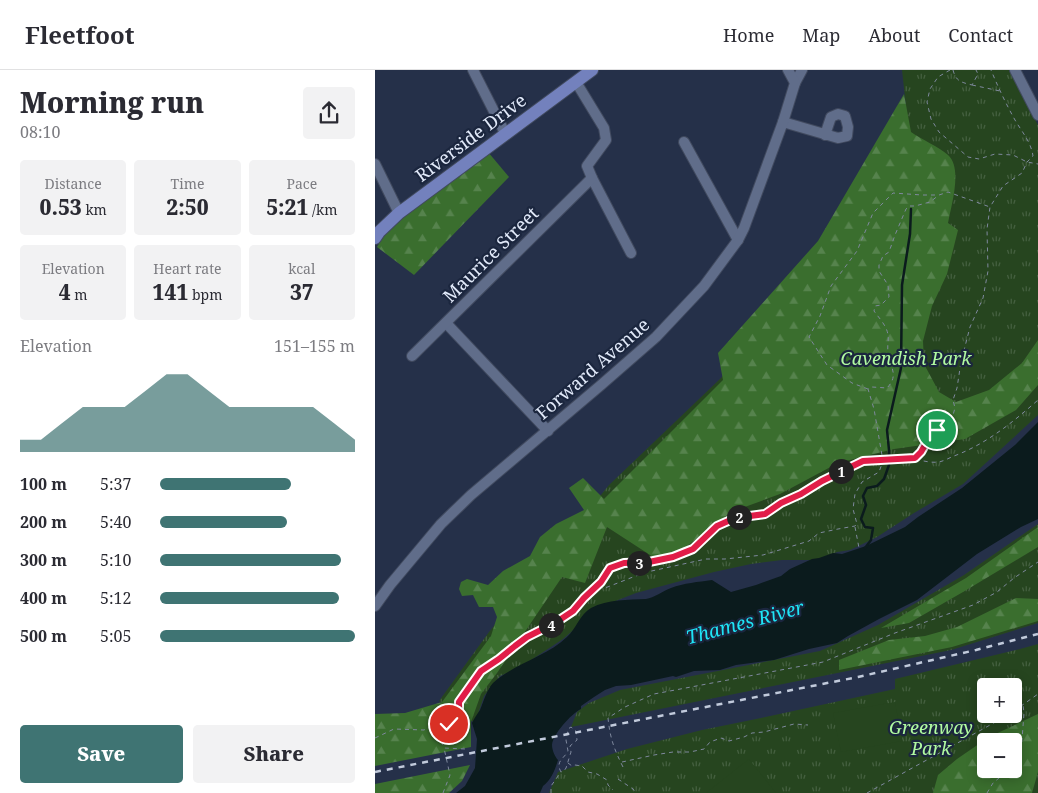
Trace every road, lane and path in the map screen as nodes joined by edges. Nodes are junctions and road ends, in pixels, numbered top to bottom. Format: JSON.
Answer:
{"nodes":[{"id":1,"x":473,"y":70,"type":"edge"},
{"id":2,"x":592,"y":70,"type":"edge"},
{"id":3,"x":788,"y":70,"type":"edge"},
{"id":4,"x":802,"y":70,"type":"edge"},
{"id":5,"x":951,"y":70,"type":"edge"},
{"id":6,"x":977,"y":70,"type":"edge"},
{"id":7,"x":991,"y":70,"type":"edge"},
{"id":8,"x":1019,"y":72,"type":"edge"},
{"id":9,"x":576,"y":82,"type":"junction"},
{"id":10,"x":795,"y":83,"type":"junction"},
{"id":11,"x":972,"y":85,"type":"junction"},
{"id":12,"x":1000,"y":91,"type":"junction"},
{"id":13,"x":1038,"y":115,"type":"edge"},
{"id":14,"x":783,"y":122,"type":"junction"},
{"id":15,"x":505,"y":134,"type":"junction"},
{"id":16,"x":825,"y":135,"type":"dead end"},
{"id":17,"x":684,"y":142,"type":"dead end"},
{"id":18,"x":1027,"y":162,"type":"junction"},
{"id":19,"x":375,"y":164,"type":"edge"},
{"id":20,"x":1038,"y":164,"type":"edge"},
{"id":21,"x":592,"y":178,"type":"junction"},
{"id":22,"x":939,"y":195,"type":"junction"},
{"id":23,"x":990,"y":207,"type":"junction"},
{"id":24,"x":399,"y":213,"type":"junction"},
{"id":25,"x":375,"y":238,"type":"edge"},
{"id":26,"x":738,"y":240,"type":"junction"},
{"id":27,"x":631,"y":253,"type":"dead end"},
{"id":28,"x":446,"y":323,"type":"junction"},
{"id":29,"x":412,"y":356,"type":"dead end"},
{"id":30,"x":868,"y":389,"type":"junction"},
{"id":31,"x":1038,"y":400,"type":"edge"},
{"id":32,"x":548,"y":431,"type":"junction"},
{"id":33,"x":915,"y":458,"type":"junction"},
{"id":34,"x":884,"y":460,"type":"junction"},
{"id":35,"x":855,"y":526,"type":"junction"},
{"id":36,"x":859,"y":548,"type":"dead end"},
{"id":37,"x":1038,"y":562,"type":"edge"},
{"id":38,"x":598,"y":584,"type":"junction"},
{"id":39,"x":375,"y":606,"type":"edge"},
{"id":40,"x":1038,"y":694,"type":"edge"},
{"id":41,"x":459,"y":702,"type":"junction"},
{"id":42,"x":1023,"y":705,"type":"joint"},
{"id":43,"x":994,"y":723,"type":"edge"},
{"id":44,"x":445,"y":726,"type":"junction"},
{"id":45,"x":808,"y":726,"type":"dead end"},
{"id":46,"x":430,"y":727,"type":"junction"},
{"id":47,"x":375,"y":738,"type":"edge"},
{"id":48,"x":1022,"y":740,"type":"edge"},
{"id":49,"x":444,"y":748,"type":"junction"},
{"id":50,"x":465,"y":749,"type":"dead end"},
{"id":51,"x":621,"y":762,"type":"junction"},
{"id":52,"x":567,"y":763,"type":"junction"},
{"id":53,"x":623,"y":767,"type":"dead end"},
{"id":54,"x":561,"y":772,"type":"junction"},
{"id":55,"x":1000,"y":778,"type":"edge"},
{"id":56,"x":618,"y":779,"type":"dead end"},
{"id":57,"x":613,"y":790,"type":"dead end"},
{"id":58,"x":443,"y":793,"type":"edge"},
{"id":59,"x":551,"y":793,"type":"edge"},
{"id":60,"x":635,"y":793,"type":"edge"},
{"id":61,"x":867,"y":793,"type":"edge"},
{"id":62,"x":987,"y":793,"type":"edge"}],
"edges":[{"from":1,"to":15,"type":"street"},
{"from":2,"to":9,"type":"main road","name":"Riverside Drive"},
{"from":3,"to":10,"type":"street"},
{"from":4,"to":10,"type":"street","name":"Forward Avenue"},
{"from":5,"to":11,"type":"path"},
{"from":5,"to":18,"type":"path"},
{"from":6,"to":11,"type":"path"},
{"from":7,"to":12,"type":"path"},
{"from":8,"to":13,"type":"street"},
{"from":9,"to":15,"type":"main road","name":"Riverside Drive"},
{"from":9,"to":21,"type":"street"},
{"from":10,"to":14,"type":"street","name":"Forward Avenue"},
{"from":11,"to":12,"type":"path"},
{"from":12,"to":18,"type":"path"},
{"from":14,"to":16,"type":"street"},
{"from":14,"to":26,"type":"street","name":"Forward Avenue"},
{"from":15,"to":24,"type":"main road","name":"Riverside Drive"},
{"from":17,"to":26,"type":"street"},
{"from":18,"to":20,"type":"path"},
{"from":18,"to":23,"type":"path"},
{"from":19,"to":24,"type":"street"},
{"from":21,"to":27,"type":"street"},
{"from":21,"to":28,"type":"street","name":"Maurice Street"},
{"from":22,"to":23,"type":"path"},
{"from":22,"to":30,"type":"path"},
{"from":22,"to":30,"type":"path"},
{"from":23,"to":33,"type":"path"},
{"from":24,"to":25,"type":"main road","name":"Riverside Drive"},
{"from":26,"to":32,"type":"street","name":"Forward Avenue"},
{"from":28,"to":29,"type":"street","name":"Maurice Street"},
{"from":28,"to":32,"type":"street"},
{"from":30,"to":34,"type":"path"},
{"from":31,"to":33,"type":"path"},
{"from":32,"to":39,"type":"street","name":"Forward Avenue"},
{"from":33,"to":34,"type":"path"},
{"from":34,"to":35,"type":"path"},
{"from":34,"to":38,"type":"path"},
{"from":35,"to":36,"type":"path"},
{"from":35,"to":38,"type":"path"},
{"from":37,"to":51,"type":"path"},
{"from":38,"to":41,"type":"path"},
{"from":40,"to":42,"type":"path"},
{"from":41,"to":44,"type":"path"},
{"from":41,"to":46,"type":"path"},
{"from":42,"to":48,"type":"path"},
{"from":43,"to":61,"type":"path"},
{"from":44,"to":46,"type":"path"},
{"from":44,"to":49,"type":"path"},
{"from":45,"to":51,"type":"path"},
{"from":46,"to":47,"type":"path"},
{"from":49,"to":50,"type":"path"},
{"from":49,"to":58,"type":"path"},
{"from":51,"to":53,"type":"path"},
{"from":52,"to":54,"type":"path"},
{"from":52,"to":54,"type":"path"},
{"from":52,"to":57,"type":"path"},
{"from":54,"to":59,"type":"path"},
{"from":55,"to":62,"type":"path"},
{"from":56,"to":60,"type":"path"}]}
